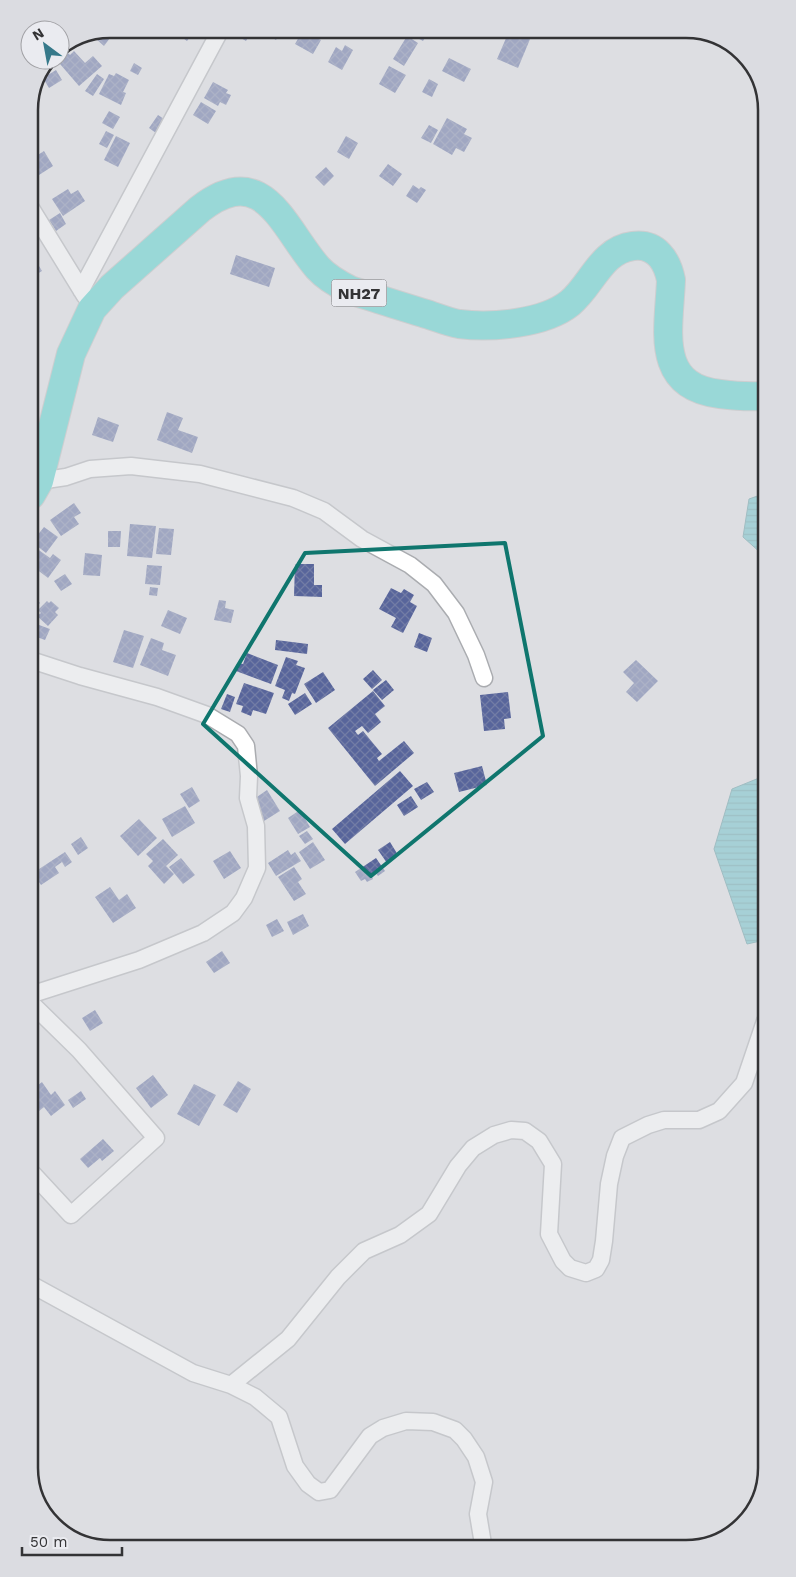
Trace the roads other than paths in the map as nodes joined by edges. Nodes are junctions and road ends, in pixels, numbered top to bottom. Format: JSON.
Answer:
{"nodes":[{"id":1,"x":217,"y":38,"type":"edge"},
{"id":2,"x":38,"y":220,"type":"edge"},
{"id":3,"x":86,"y":300,"type":"junction"},
{"id":4,"x":758,"y":396,"type":"edge"},
{"id":5,"x":38,"y":474,"type":"edge"},
{"id":6,"x":38,"y":486,"type":"edge"},
{"id":7,"x":38,"y":662,"type":"edge"},
{"id":8,"x":484,"y":678,"type":"dead end"},
{"id":9,"x":38,"y":992,"type":"edge"},
{"id":10,"x":38,"y":1010,"type":"edge"},
{"id":11,"x":758,"y":1042,"type":"edge"},
{"id":12,"x":38,"y":1179,"type":"edge"},
{"id":13,"x":38,"y":1288,"type":"edge"},
{"id":14,"x":231,"y":1385,"type":"junction"},
{"id":15,"x":482,"y":1540,"type":"edge"}],
"edges":[{"from":1,"to":3,"type":"street"},
{"from":2,"to":3,"type":"street"},
{"from":3,"to":4,"type":"highway","number":"NH27"},
{"from":3,"to":5,"type":"highway","number":"NH27"},
{"from":6,"to":8,"type":"street"},
{"from":7,"to":9,"type":"street"},
{"from":10,"to":12,"type":"street"},
{"from":11,"to":14,"type":"street"},
{"from":13,"to":14,"type":"street"},
{"from":14,"to":15,"type":"street"}]}
